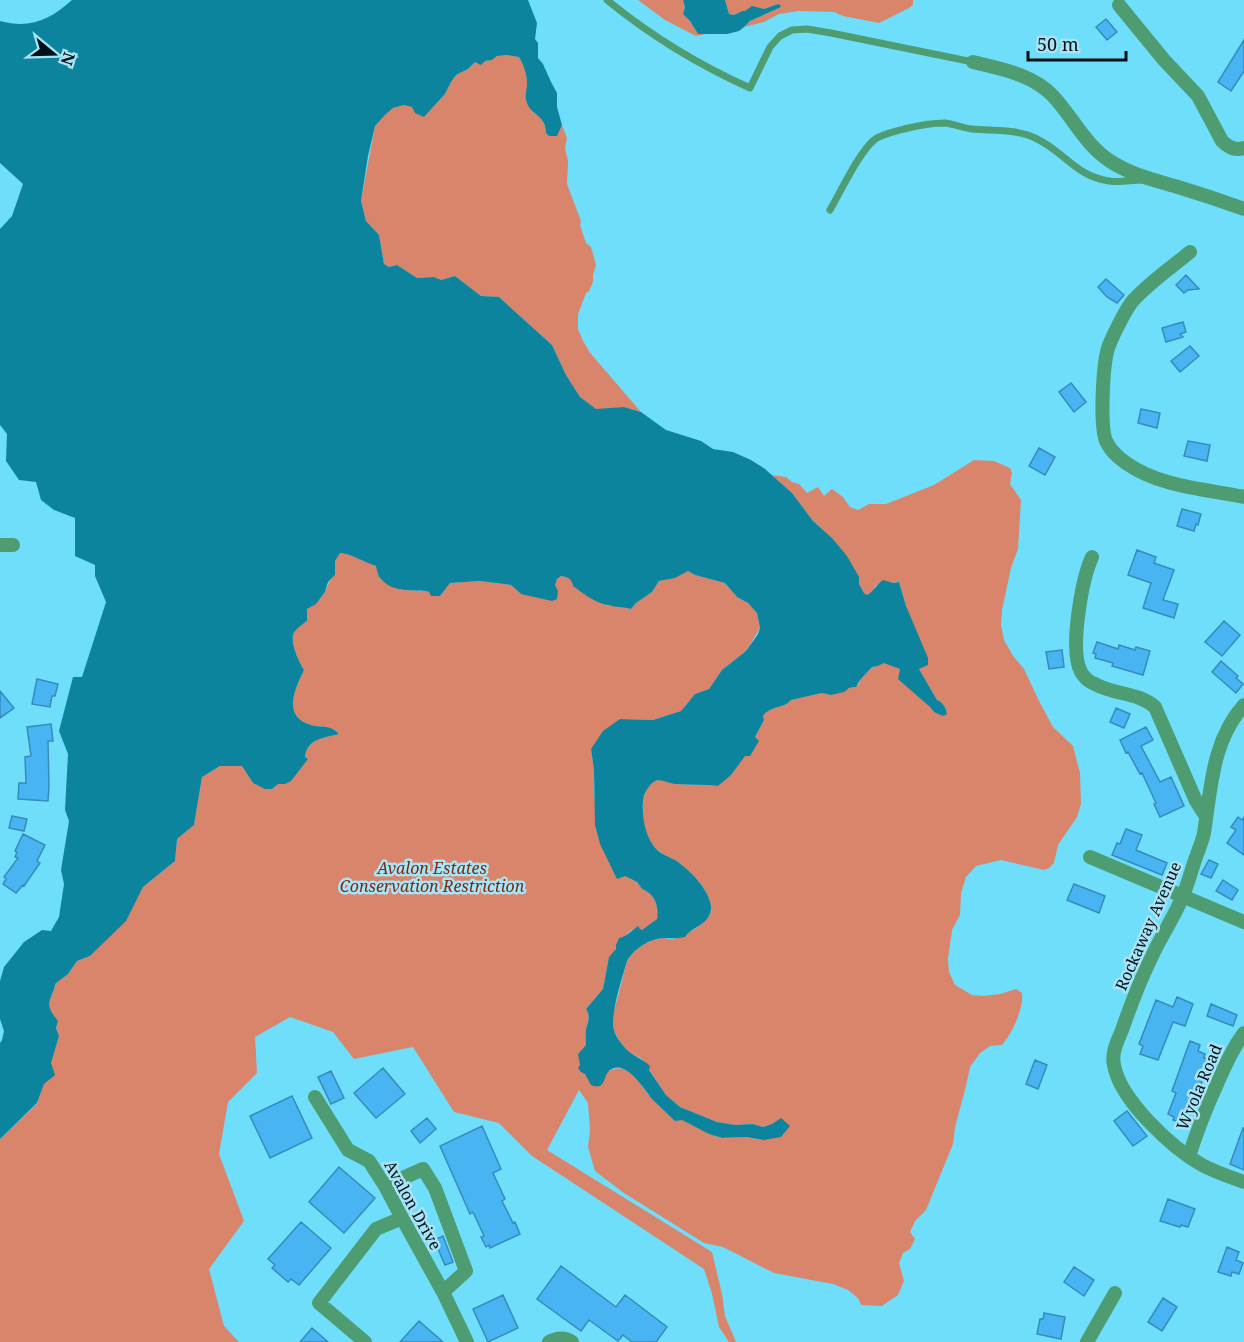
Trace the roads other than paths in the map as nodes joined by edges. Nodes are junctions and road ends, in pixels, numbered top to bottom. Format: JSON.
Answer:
{"nodes":[{"id":1,"x":608,"y":0,"type":"edge"},
{"id":2,"x":1119,"y":5,"type":"dead end"},
{"id":3,"x":973,"y":62,"type":"joint"},
{"id":4,"x":1242,"y":149,"type":"edge"},
{"id":5,"x":1153,"y":180,"type":"junction"},
{"id":6,"x":1244,"y":209,"type":"edge"},
{"id":7,"x":830,"y":210,"type":"dead end"},
{"id":8,"x":1190,"y":252,"type":"dead end"},
{"id":9,"x":1244,"y":497,"type":"edge"},
{"id":10,"x":1092,"y":557,"type":"dead end"},
{"id":11,"x":1244,"y":705,"type":"edge"},
{"id":12,"x":1205,"y":815,"type":"junction"},
{"id":13,"x":1090,"y":857,"type":"dead end"},
{"id":14,"x":1183,"y":897,"type":"junction"},
{"id":15,"x":1244,"y":922,"type":"edge"},
{"id":16,"x":1244,"y":1034,"type":"edge"},
{"id":17,"x":315,"y":1097,"type":"dead end"},
{"id":18,"x":1189,"y":1156,"type":"junction"},
{"id":19,"x":1244,"y":1182,"type":"edge"},
{"id":20,"x":385,"y":1186,"type":"junction"},
{"id":21,"x":402,"y":1218,"type":"junction"},
{"id":22,"x":443,"y":1292,"type":"junction"},
{"id":23,"x":1115,"y":1293,"type":"dead end"},
{"id":24,"x":365,"y":1342,"type":"edge"},
{"id":25,"x":466,"y":1342,"type":"edge"},
{"id":26,"x":549,"y":1342,"type":"edge"},
{"id":27,"x":572,"y":1342,"type":"edge"},
{"id":28,"x":1087,"y":1342,"type":"edge"}],
"edges":[{"from":1,"to":3,"type":"lane"},
{"from":2,"to":4,"type":"street"},
{"from":3,"to":5,"type":"street"},
{"from":5,"to":6,"type":"street"},
{"from":5,"to":7,"type":"lane"},
{"from":8,"to":9,"type":"street"},
{"from":10,"to":12,"type":"street"},
{"from":11,"to":12,"type":"street","name":"Rockaway Avenue"},
{"from":12,"to":14,"type":"street","name":"Rockaway Avenue"},
{"from":13,"to":14,"type":"street"},
{"from":14,"to":15,"type":"street"},
{"from":14,"to":18,"type":"street","name":"Rockaway Avenue"},
{"from":16,"to":18,"type":"street","name":"Wyola Road"},
{"from":17,"to":20,"type":"street","name":"Avalon Drive"},
{"from":18,"to":19,"type":"street"},
{"from":20,"to":21,"type":"street","name":"Avalon Drive"},
{"from":20,"to":22,"type":"street"},
{"from":21,"to":22,"type":"street","name":"Avalon Drive"},
{"from":21,"to":24,"type":"street"},
{"from":22,"to":25,"type":"street","name":"Avalon Drive"},
{"from":23,"to":28,"type":"street"},
{"from":26,"to":27,"type":"street"}]}
